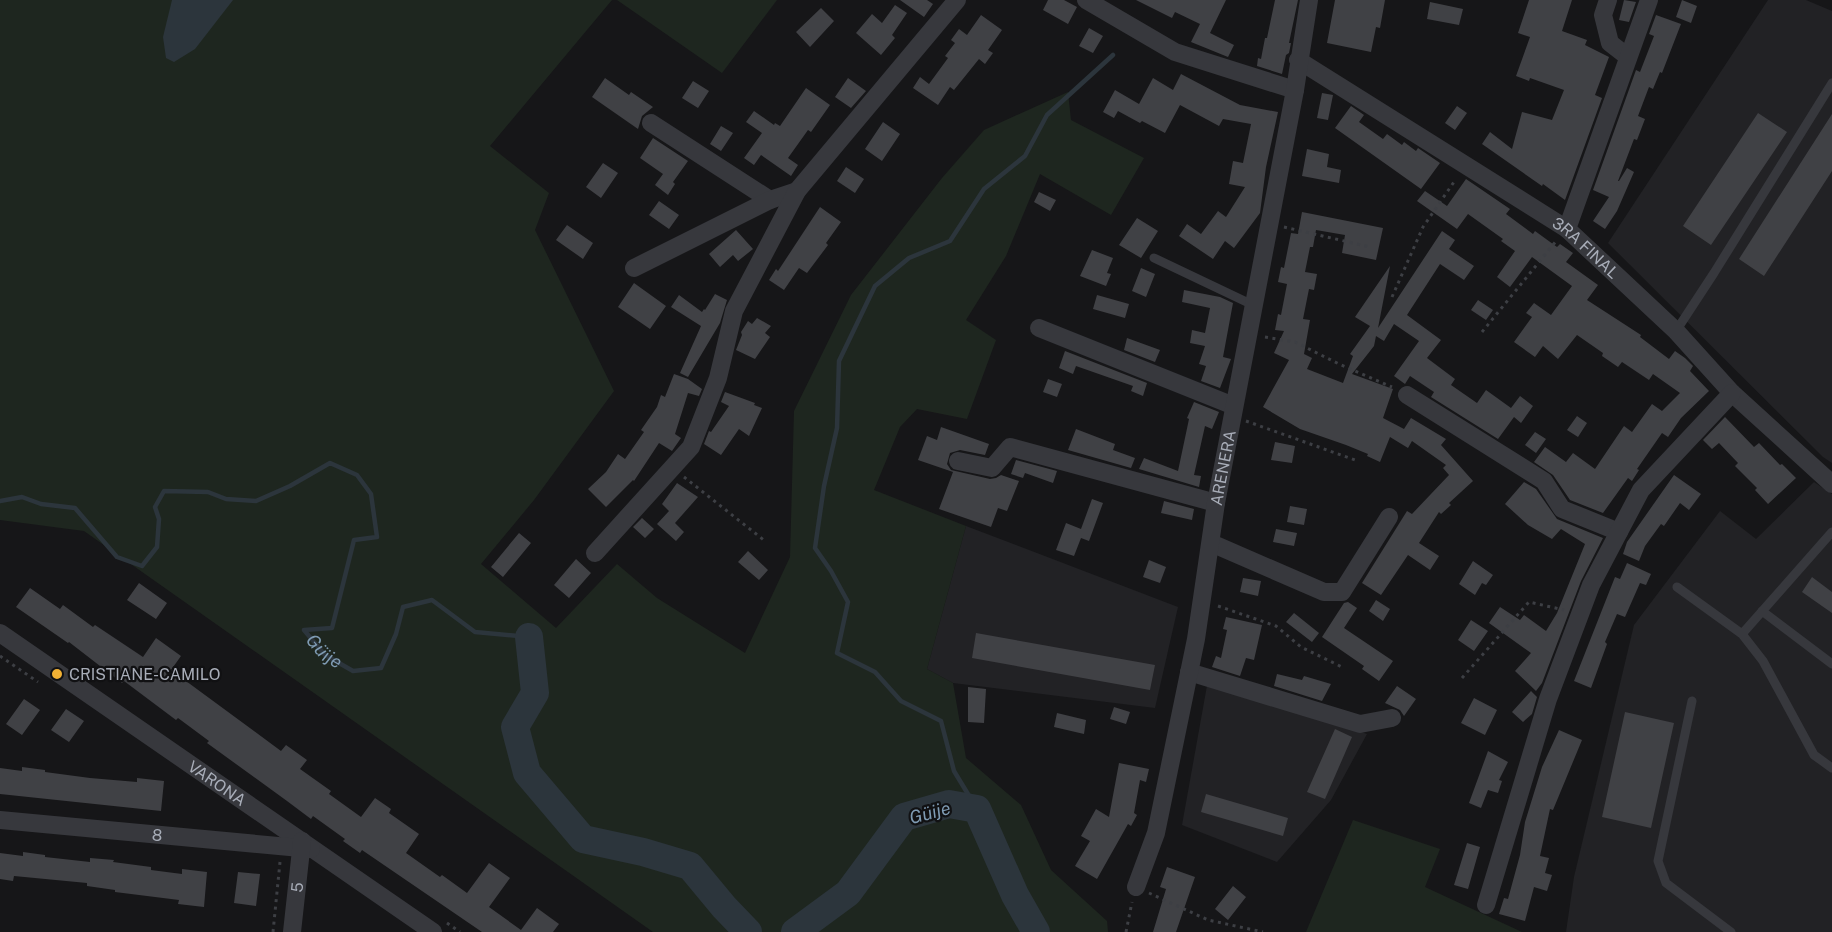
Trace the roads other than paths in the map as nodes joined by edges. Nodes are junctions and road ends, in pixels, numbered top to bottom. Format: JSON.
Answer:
{"nodes":[{"id":1,"x":957,"y":0,"type":"edge"},
{"id":2,"x":1086,"y":0,"type":"edge"},
{"id":3,"x":1309,"y":0,"type":"edge"},
{"id":4,"x":1608,"y":0,"type":"edge"},
{"id":5,"x":1649,"y":0,"type":"edge"},
{"id":6,"x":1628,"y":57,"type":"junction"},
{"id":7,"x":1298,"y":60,"type":"junction"},
{"id":8,"x":1832,"y":83,"type":"edge"},
{"id":9,"x":1295,"y":90,"type":"junction"},
{"id":10,"x":651,"y":123,"type":"dead end"},
{"id":11,"x":797,"y":191,"type":"junction"},
{"id":12,"x":770,"y":200,"type":"junction"},
{"id":13,"x":1567,"y":229,"type":"junction"},
{"id":14,"x":1154,"y":258,"type":"dead end"},
{"id":15,"x":634,"y":268,"type":"dead end"},
{"id":16,"x":1255,"y":306,"type":"junction"},
{"id":17,"x":1039,"y":328,"type":"dead end"},
{"id":18,"x":1676,"y":331,"type":"junction"},
{"id":19,"x":1732,"y":393,"type":"junction"},
{"id":20,"x":1407,"y":395,"type":"road end"},
{"id":21,"x":1233,"y":411,"type":"junction"},
{"id":22,"x":958,"y":460,"type":"dead end"},
{"id":23,"x":1832,"y":484,"type":"edge"},
{"id":24,"x":1216,"y":503,"type":"junction"},
{"id":25,"x":1389,"y":518,"type":"dead end"},
{"id":26,"x":1619,"y":532,"type":"junction"},
{"id":27,"x":1832,"y":532,"type":"edge"},
{"id":28,"x":1210,"y":543,"type":"junction"},
{"id":29,"x":595,"y":552,"type":"dead end"},
{"id":30,"x":1677,"y":587,"type":"dead end"},
{"id":31,"x":1762,"y":611,"type":"junction"},
{"id":32,"x":0,"y":633,"type":"edge"},
{"id":33,"x":1742,"y":634,"type":"junction"},
{"id":34,"x":1832,"y":664,"type":"edge"},
{"id":35,"x":1189,"y":672,"type":"junction"},
{"id":36,"x":1692,"y":701,"type":"dead end"},
{"id":37,"x":1392,"y":718,"type":"dead end"},
{"id":38,"x":1832,"y":768,"type":"edge"},
{"id":39,"x":0,"y":820,"type":"edge"},
{"id":40,"x":306,"y":847,"type":"junction"},
{"id":41,"x":1136,"y":886,"type":"road end"},
{"id":42,"x":1486,"y":904,"type":"dead end"},
{"id":43,"x":292,"y":932,"type":"edge"},
{"id":44,"x":433,"y":932,"type":"edge"},
{"id":45,"x":1731,"y":932,"type":"edge"}],
"edges":[{"from":1,"to":11,"type":"street"},
{"from":2,"to":9,"type":"street"},
{"from":3,"to":7,"type":"street","name":"ARENERA"},
{"from":4,"to":6,"type":"street"},
{"from":5,"to":6,"type":"street"},
{"from":6,"to":13,"type":"street"},
{"from":7,"to":9,"type":"street","name":"ARENERA"},
{"from":7,"to":13,"type":"street","name":"3RA FINAL"},
{"from":8,"to":18,"type":"lane"},
{"from":9,"to":16,"type":"street","name":"ARENERA"},
{"from":10,"to":12,"type":"street"},
{"from":11,"to":12,"type":"street"},
{"from":11,"to":29,"type":"street"},
{"from":12,"to":15,"type":"street"},
{"from":13,"to":18,"type":"street","name":"3RA FINAL"},
{"from":14,"to":16,"type":"lane"},
{"from":16,"to":21,"type":"street","name":"ARENERA"},
{"from":17,"to":21,"type":"street"},
{"from":18,"to":19,"type":"street","name":"3RA FINAL"},
{"from":19,"to":23,"type":"street","name":"3RA FINAL"},
{"from":19,"to":26,"type":"street"},
{"from":20,"to":26,"type":"street"},
{"from":21,"to":24,"type":"street","name":"ARENERA"},
{"from":22,"to":24,"type":"street"},
{"from":24,"to":28,"type":"street","name":"ARENERA"},
{"from":25,"to":28,"type":"street"},
{"from":26,"to":42,"type":"street"},
{"from":27,"to":31,"type":"lane"},
{"from":28,"to":35,"type":"street","name":"ARENERA"},
{"from":30,"to":33,"type":"lane"},
{"from":31,"to":33,"type":"lane"},
{"from":31,"to":34,"type":"lane"},
{"from":32,"to":40,"type":"street","name":"VARONA"},
{"from":33,"to":38,"type":"lane"},
{"from":35,"to":37,"type":"street"},
{"from":35,"to":41,"type":"street","name":"ARENERA"},
{"from":36,"to":45,"type":"lane"},
{"from":39,"to":40,"type":"street","name":"8"},
{"from":40,"to":43,"type":"street","name":"5"},
{"from":40,"to":44,"type":"street","name":"VARONA"}]}
